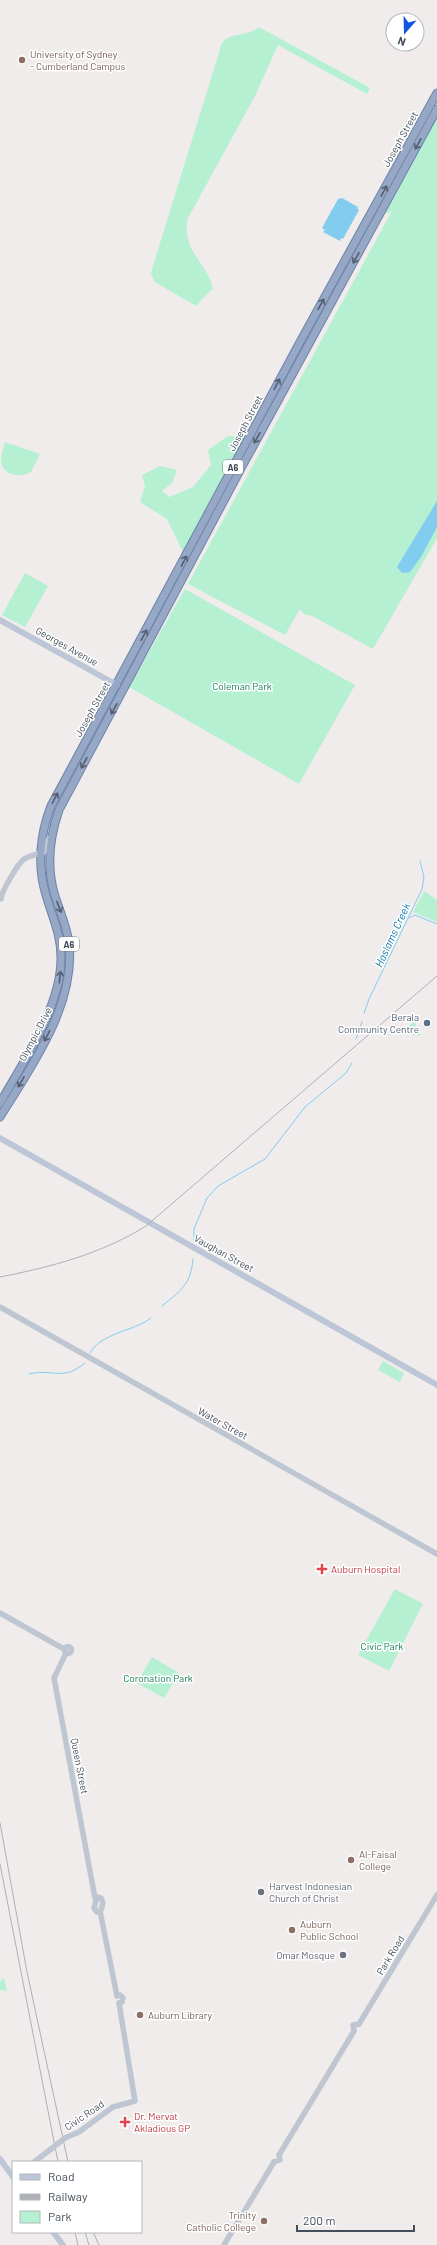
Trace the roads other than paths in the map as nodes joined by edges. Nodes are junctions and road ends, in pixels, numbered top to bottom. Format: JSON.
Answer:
{"nodes":[{"id":1,"x":437,"y":93,"type":"edge"},
{"id":2,"x":437,"y":109,"type":"edge"},
{"id":3,"x":0,"y":620,"type":"edge"},
{"id":4,"x":117,"y":685,"type":"junction"},
{"id":5,"x":125,"y":688,"type":"junction"},
{"id":6,"x":51,"y":837,"type":"junction"},
{"id":7,"x":39,"y":854,"type":"junction"},
{"id":8,"x":1,"y":900,"type":"edge"},
{"id":9,"x":31,"y":1048,"type":"junction"},
{"id":10,"x":38,"y":1052,"type":"junction"},
{"id":11,"x":0,"y":1103,"type":"edge"},
{"id":12,"x":0,"y":1117,"type":"edge"},
{"id":13,"x":0,"y":1138,"type":"edge"},
{"id":14,"x":0,"y":1307,"type":"edge"},
{"id":15,"x":437,"y":1385,"type":"edge"},
{"id":16,"x":437,"y":1554,"type":"edge"},
{"id":17,"x":0,"y":1613,"type":"edge"},
{"id":18,"x":58,"y":1646,"type":"junction"},
{"id":19,"x":62,"y":1660,"type":"junction"},
{"id":20,"x":437,"y":1895,"type":"edge"},
{"id":21,"x":135,"y":2101,"type":"joint"},
{"id":22,"x":0,"y":2159,"type":"edge"},
{"id":23,"x":35,"y":2161,"type":"edge"},
{"id":24,"x":12,"y":2176,"type":"edge"},
{"id":25,"x":54,"y":2233,"type":"edge"},
{"id":26,"x":63,"y":2245,"type":"edge"},
{"id":27,"x":224,"y":2245,"type":"edge"}],
"edges":[{"from":4,"to":1,"type":"highway","name":"Joseph Street","number":"A6","one_way":true},
{"from":2,"to":5,"type":"highway","name":"Joseph Street","number":"A6","one_way":true},
{"from":3,"to":4,"type":"main road","name":"Georges Avenue"},
{"from":4,"to":5,"type":"highway","name":"Georges Avenue"},
{"from":7,"to":4,"type":"highway","name":"Joseph Street","number":"A6","one_way":true},
{"from":5,"to":6,"type":"highway","name":"Joseph Street","number":"A6","one_way":true},
{"from":6,"to":7,"type":"street","name":"Joseph Street"},
{"from":6,"to":10,"type":"highway","name":"Olympic Drive","number":"A6","one_way":true},
{"from":7,"to":8,"type":"street","name":"Joseph Street"},
{"from":9,"to":7,"type":"highway","name":"Olympic Drive","number":"A6","one_way":true},
{"from":9,"to":10,"type":"highway"},
{"from":9,"to":11,"type":"highway","name":"Olympic Drive","number":"A6"},
{"from":10,"to":12,"type":"highway","name":"Olympic Drive","number":"A6","one_way":true},
{"from":13,"to":15,"type":"main road","name":"Vaughan Street"},
{"from":14,"to":16,"type":"street","name":"Water Street"},
{"from":17,"to":18,"type":"street"},
{"from":18,"to":19,"type":"street"},
{"from":18,"to":19,"type":"street","name":"Queen Street"},
{"from":19,"to":21,"type":"street","name":"Queen Street"},
{"from":20,"to":27,"type":"street","name":"Park Road"},
{"from":21,"to":23,"type":"street","name":"Civic Road","bridge":true},
{"from":22,"to":24,"type":"main road"},
{"from":25,"to":26,"type":"main road"}]}
